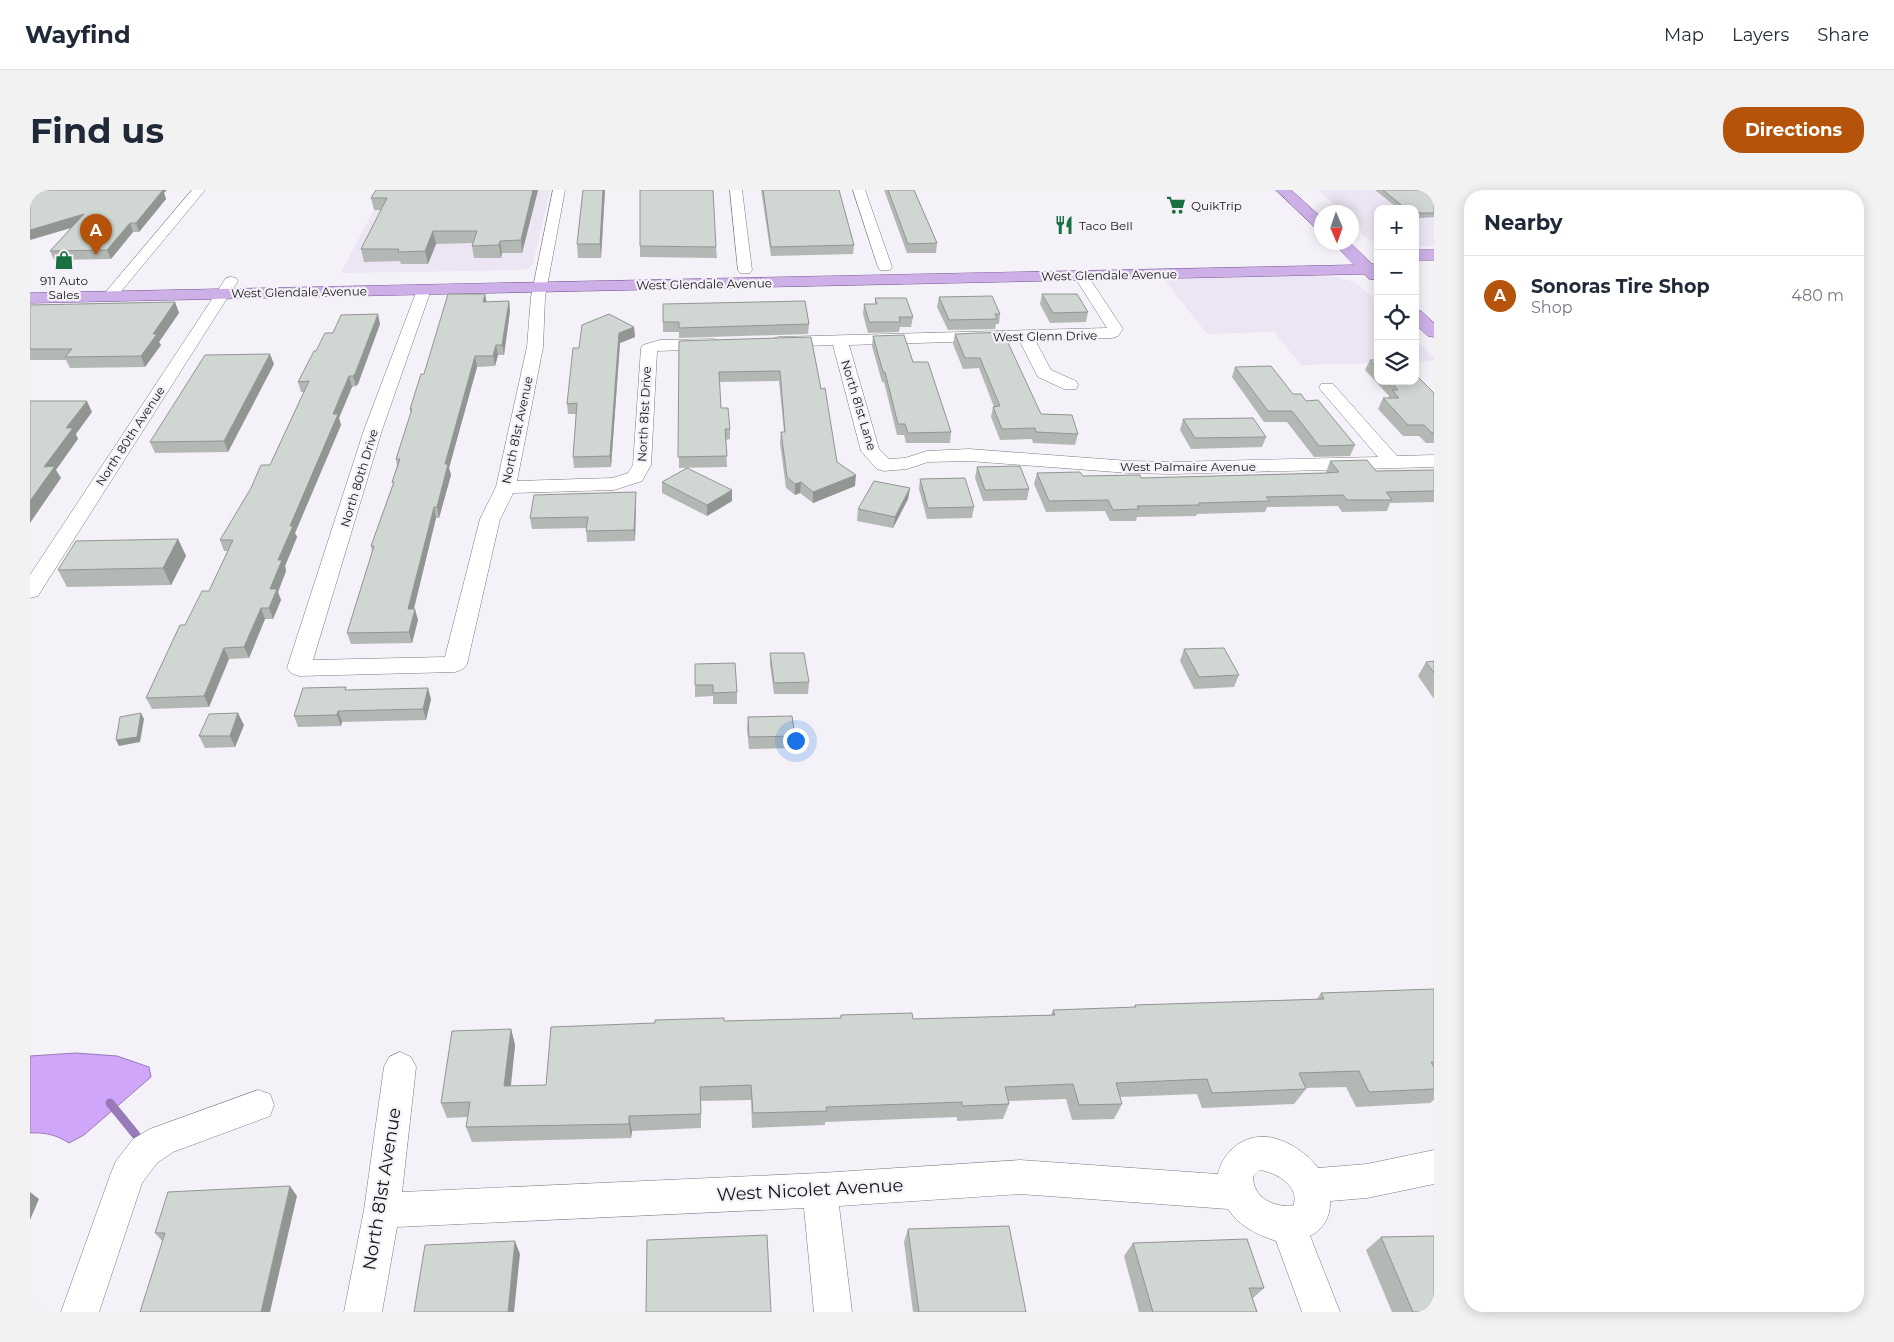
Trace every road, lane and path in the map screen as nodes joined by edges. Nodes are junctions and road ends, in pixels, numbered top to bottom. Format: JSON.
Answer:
{"nodes":[{"id":1,"x":198,"y":190,"type":"edge"},
{"id":2,"x":559,"y":190,"type":"edge"},
{"id":3,"x":736,"y":190,"type":"edge"},
{"id":4,"x":859,"y":190,"type":"edge"},
{"id":5,"x":1283,"y":190,"type":"edge"},
{"id":6,"x":1314,"y":219,"type":"edge"},
{"id":7,"x":1348,"y":250,"type":"edge"},
{"id":8,"x":1434,"y":255,"type":"edge"},
{"id":9,"x":1374,"y":256,"type":"edge"},
{"id":10,"x":1419,"y":256,"type":"edge"},
{"id":11,"x":1355,"y":257,"type":"junction"},
{"id":12,"x":1068,"y":263,"type":"junction"},
{"id":13,"x":884,"y":267,"type":"junction"},
{"id":14,"x":1419,"y":268,"type":"edge"},
{"id":15,"x":1434,"y":268,"type":"edge"},
{"id":16,"x":745,"y":270,"type":"junction"},
{"id":17,"x":1374,"y":272,"type":"edge"},
{"id":18,"x":1081,"y":276,"type":"junction"},
{"id":19,"x":960,"y":278,"type":"junction"},
{"id":20,"x":542,"y":281,"type":"junction"},
{"id":21,"x":120,"y":283,"type":"junction"},
{"id":22,"x":30,"y":285,"type":"edge"},
{"id":23,"x":226,"y":287,"type":"junction"},
{"id":24,"x":424,"y":290,"type":"junction"},
{"id":25,"x":109,"y":297,"type":"junction"},
{"id":26,"x":30,"y":298,"type":"edge"},
{"id":27,"x":1419,"y":319,"type":"edge"},
{"id":28,"x":1434,"y":332,"type":"edge"},
{"id":29,"x":1025,"y":336,"type":"junction"},
{"id":30,"x":840,"y":341,"type":"junction"},
{"id":31,"x":760,"y":343,"type":"edge"},
{"id":32,"x":730,"y":344,"type":"edge"},
{"id":33,"x":1070,"y":385,"type":"dead end"},
{"id":34,"x":1327,"y":388,"type":"dead end"},
{"id":35,"x":1434,"y":461,"type":"edge"},
{"id":36,"x":1393,"y":462,"type":"junction"},
{"id":37,"x":884,"y":465,"type":"joint"},
{"id":38,"x":506,"y":487,"type":"junction"},
{"id":39,"x":30,"y":590,"type":"edge"},
{"id":40,"x":456,"y":664,"type":"joint"},
{"id":41,"x":400,"y":1067,"type":"dead end"},
{"id":42,"x":258,"y":1105,"type":"dead end"},
{"id":43,"x":1434,"y":1167,"type":"edge"},
{"id":44,"x":1310,"y":1186,"type":"junction"},
{"id":45,"x":820,"y":1190,"type":"junction"},
{"id":46,"x":1238,"y":1192,"type":"junction"},
{"id":47,"x":382,"y":1210,"type":"junction"},
{"id":48,"x":1288,"y":1226,"type":"junction"},
{"id":49,"x":80,"y":1312,"type":"edge"},
{"id":50,"x":363,"y":1312,"type":"edge"},
{"id":51,"x":833,"y":1312,"type":"edge"},
{"id":52,"x":1321,"y":1312,"type":"edge"}],
"edges":[{"from":1,"to":21,"type":"street"},
{"from":2,"to":20,"type":"street","name":"North 81st Avenue"},
{"from":3,"to":16,"type":"street"},
{"from":4,"to":13,"type":"street"},
{"from":5,"to":6,"type":"main road"},
{"from":7,"to":11,"type":"main road"},
{"from":8,"to":10,"type":"main road"},
{"from":9,"to":11,"type":"main road","name":"West Glendale Avenue"},
{"from":11,"to":12,"type":"main road","name":"West Glendale Avenue"},
{"from":11,"to":17,"type":"main road"},
{"from":12,"to":13,"type":"main road","name":"West Glendale Avenue"},
{"from":12,"to":19,"type":"main road"},
{"from":13,"to":16,"type":"main road","name":"West Glendale Avenue"},
{"from":14,"to":15,"type":"main road"},
{"from":16,"to":20,"type":"main road","name":"West Glendale Avenue"},
{"from":17,"to":18,"type":"main road","name":"West Glendale Avenue"},
{"from":18,"to":19,"type":"main road","name":"West Glendale Avenue"},
{"from":18,"to":29,"type":"street","name":"West Glenn Drive"},
{"from":19,"to":20,"type":"main road","name":"West Glendale Avenue"},
{"from":20,"to":23,"type":"main road","name":"West Glendale Avenue"},
{"from":20,"to":24,"type":"main road","name":"West Glendale Avenue"},
{"from":20,"to":38,"type":"street","name":"North 81st Avenue"},
{"from":21,"to":22,"type":"main road","name":"West Glendale Avenue"},
{"from":21,"to":23,"type":"main road","name":"West Glendale Avenue"},
{"from":21,"to":25,"type":"street"},
{"from":23,"to":24,"type":"main road","name":"West Glendale Avenue"},
{"from":23,"to":25,"type":"main road","name":"West Glendale Avenue"},
{"from":23,"to":39,"type":"street","name":"North 80th Avenue"},
{"from":24,"to":40,"type":"street","name":"North 80th Drive"},
{"from":25,"to":26,"type":"main road","name":"West Glendale Avenue"},
{"from":27,"to":28,"type":"main road"},
{"from":29,"to":30,"type":"street","name":"West Glenn Drive"},
{"from":29,"to":33,"type":"street"},
{"from":30,"to":31,"type":"street","name":"West Glenn Drive"},
{"from":30,"to":37,"type":"street","name":"North 81st Lane"},
{"from":32,"to":38,"type":"street","name":"North 81st Drive"},
{"from":34,"to":36,"type":"street"},
{"from":35,"to":36,"type":"street","name":"West Palmaire Avenue"},
{"from":36,"to":37,"type":"street","name":"West Palmaire Avenue"},
{"from":38,"to":40,"type":"street","name":"North 81st Avenue"},
{"from":41,"to":47,"type":"street","name":"North 81st Avenue"},
{"from":42,"to":49,"type":"street"},
{"from":43,"to":44,"type":"street"},
{"from":44,"to":46,"type":"street"},
{"from":44,"to":48,"type":"street"},
{"from":45,"to":46,"type":"street","name":"West Nicolet Avenue"},
{"from":45,"to":47,"type":"street","name":"West Nicolet Avenue"},
{"from":45,"to":51,"type":"street"},
{"from":46,"to":48,"type":"street"},
{"from":47,"to":50,"type":"street","name":"North 81st Avenue"},
{"from":48,"to":52,"type":"street"}]}
